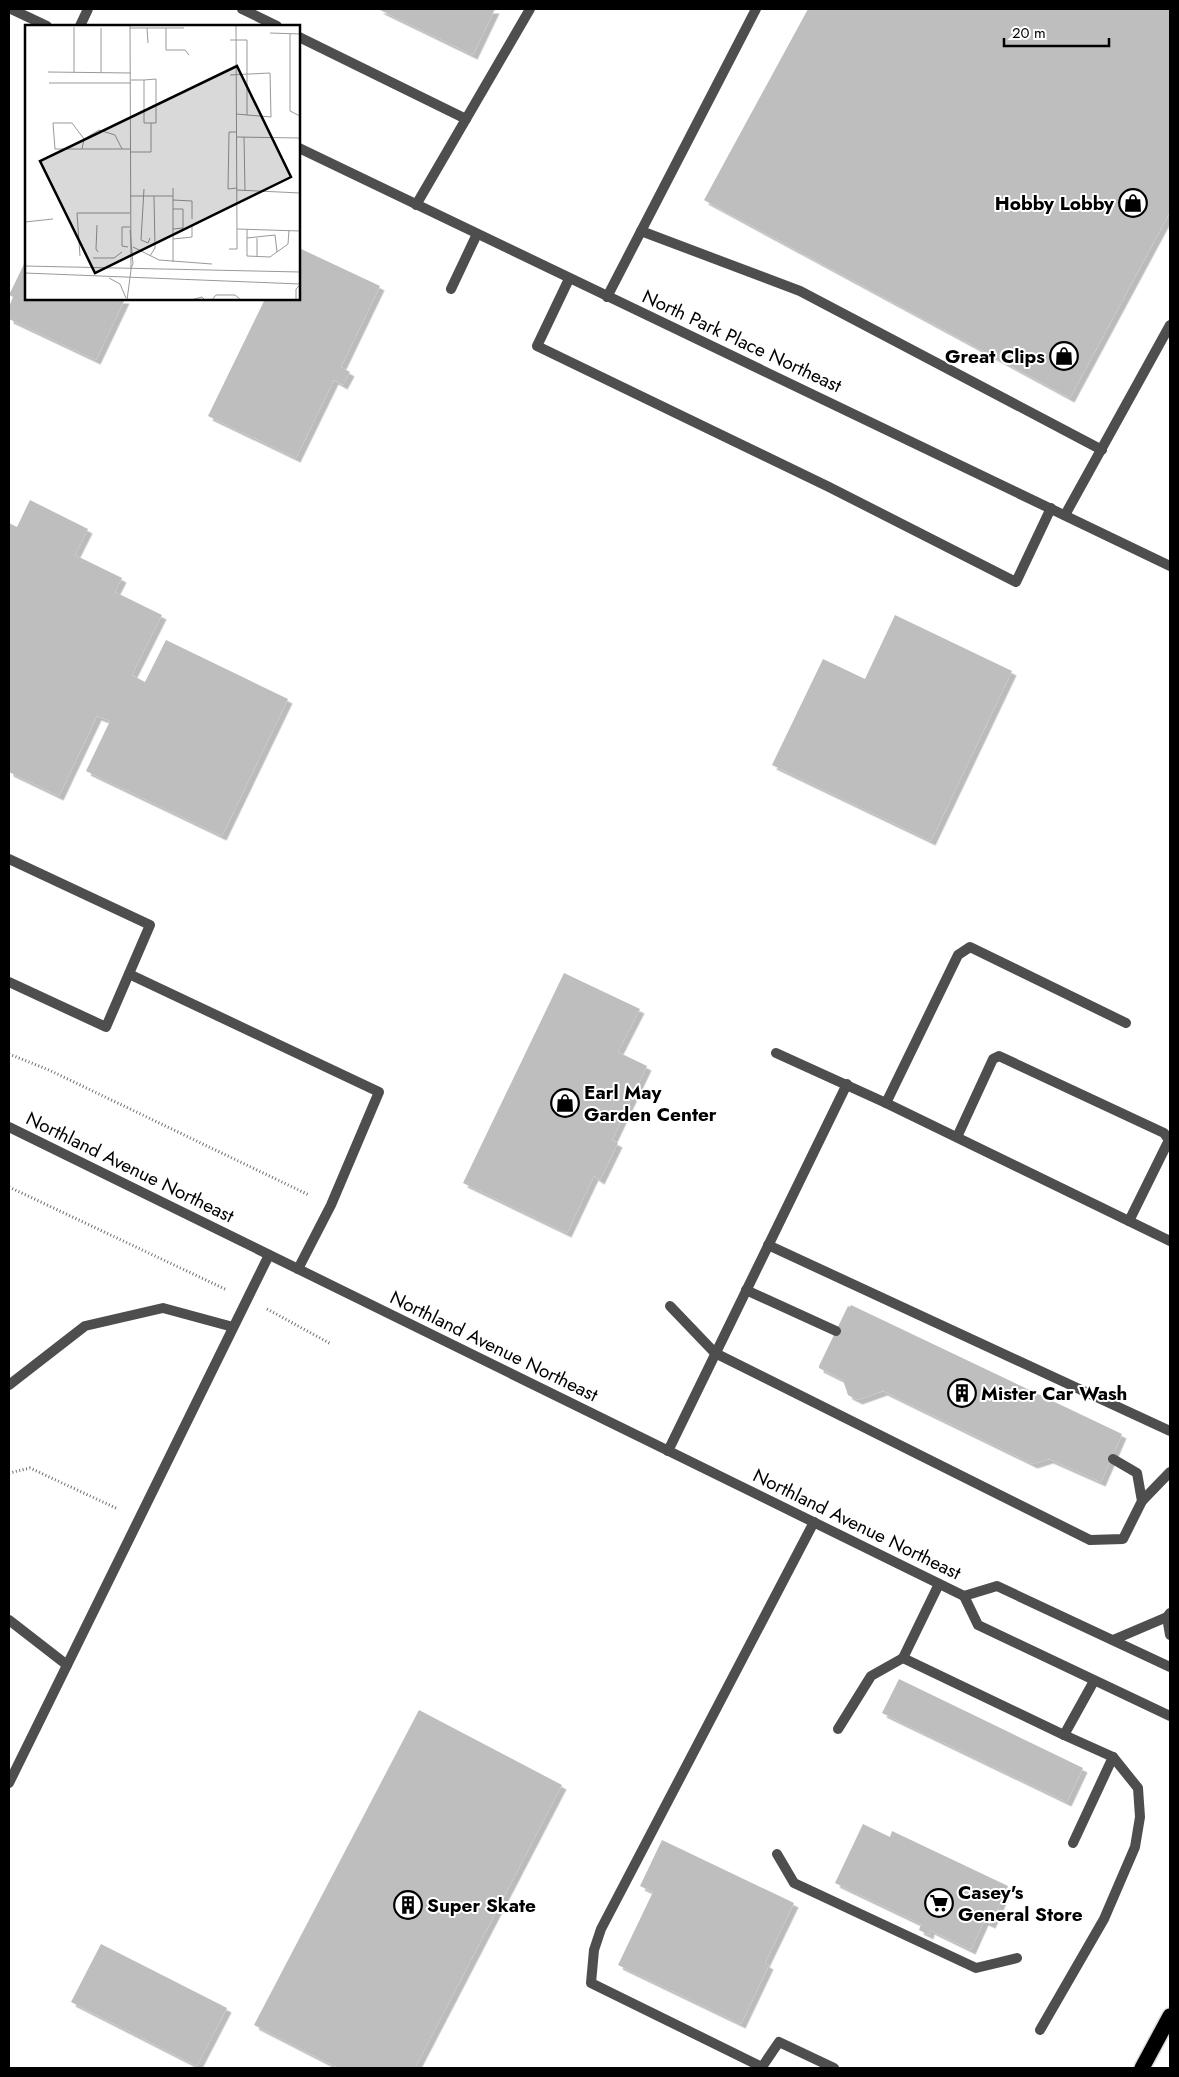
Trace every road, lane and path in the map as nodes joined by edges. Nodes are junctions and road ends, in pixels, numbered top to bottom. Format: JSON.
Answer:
{"nodes":[{"id":1,"x":11,"y":9,"type":"edge"},
{"id":2,"x":88,"y":9,"type":"edge"},
{"id":3,"x":242,"y":9,"type":"edge"},
{"id":4,"x":530,"y":9,"type":"edge"},
{"id":5,"x":756,"y":9,"type":"edge"},
{"id":6,"x":45,"y":25,"type":"edge"},
{"id":7,"x":80,"y":25,"type":"edge"},
{"id":8,"x":275,"y":25,"type":"edge"},
{"id":9,"x":300,"y":37,"type":"edge"},
{"id":10,"x":466,"y":119,"type":"junction"},
{"id":11,"x":300,"y":148,"type":"edge"},
{"id":12,"x":416,"y":205,"type":"junction"},
{"id":13,"x":641,"y":231,"type":"junction"},
{"id":14,"x":477,"y":234,"type":"junction"},
{"id":15,"x":569,"y":279,"type":"junction"},
{"id":16,"x":451,"y":288,"type":"dead end"},
{"id":17,"x":607,"y":297,"type":"junction"},
{"id":18,"x":1170,"y":325,"type":"edge"},
{"id":19,"x":1102,"y":450,"type":"junction"},
{"id":20,"x":1051,"y":508,"type":"junction"},
{"id":21,"x":1065,"y":515,"type":"junction"},
{"id":22,"x":1170,"y":566,"type":"edge"},
{"id":23,"x":9,"y":859,"type":"edge"},
{"id":24,"x":129,"y":974,"type":"junction"},
{"id":25,"x":9,"y":982,"type":"edge"},
{"id":26,"x":1126,"y":1023,"type":"dead end"},
{"id":27,"x":776,"y":1053,"type":"dead end"},
{"id":28,"x":9,"y":1054,"type":"edge"},
{"id":29,"x":847,"y":1084,"type":"junction"},
{"id":30,"x":886,"y":1103,"type":"junction"},
{"id":31,"x":9,"y":1127,"type":"edge"},
{"id":32,"x":957,"y":1137,"type":"junction"},
{"id":33,"x":9,"y":1187,"type":"edge"},
{"id":34,"x":330,"y":1205,"type":"junction"},
{"id":35,"x":1129,"y":1221,"type":"junction"},
{"id":36,"x":1170,"y":1240,"type":"edge"},
{"id":37,"x":768,"y":1245,"type":"junction"},
{"id":38,"x":269,"y":1255,"type":"junction"},
{"id":39,"x":298,"y":1270,"type":"junction"},
{"id":40,"x":746,"y":1290,"type":"junction"},
{"id":41,"x":246,"y":1299,"type":"junction"},
{"id":42,"x":670,"y":1306,"type":"dead end"},
{"id":43,"x":233,"y":1327,"type":"junction"},
{"id":44,"x":836,"y":1331,"type":"dead end"},
{"id":45,"x":331,"y":1344,"type":"dead end"},
{"id":46,"x":716,"y":1353,"type":"junction"},
{"id":47,"x":9,"y":1385,"type":"edge"},
{"id":48,"x":1170,"y":1431,"type":"edge"},
{"id":49,"x":668,"y":1451,"type":"junction"},
{"id":50,"x":1112,"y":1459,"type":"dead end"},
{"id":51,"x":1170,"y":1472,"type":"edge"},
{"id":52,"x":9,"y":1473,"type":"edge"},
{"id":53,"x":1142,"y":1501,"type":"junction"},
{"id":54,"x":139,"y":1519,"type":"junction"},
{"id":55,"x":814,"y":1522,"type":"junction"},
{"id":56,"x":939,"y":1584,"type":"junction"},
{"id":57,"x":964,"y":1596,"type":"junction"},
{"id":58,"x":1169,"y":1615,"type":"edge"},
{"id":59,"x":9,"y":1620,"type":"edge"},
{"id":60,"x":1170,"y":1635,"type":"edge"},
{"id":61,"x":1113,"y":1640,"type":"junction"},
{"id":62,"x":903,"y":1658,"type":"junction"},
{"id":63,"x":67,"y":1665,"type":"junction"},
{"id":64,"x":1170,"y":1667,"type":"edge"},
{"id":65,"x":1094,"y":1681,"type":"junction"},
{"id":66,"x":1170,"y":1716,"type":"edge"},
{"id":67,"x":838,"y":1729,"type":"dead end"},
{"id":68,"x":1064,"y":1735,"type":"junction"},
{"id":69,"x":1113,"y":1757,"type":"junction"},
{"id":70,"x":9,"y":1783,"type":"edge"},
{"id":71,"x":1073,"y":1843,"type":"dead end"},
{"id":72,"x":777,"y":1854,"type":"dead end"},
{"id":73,"x":1017,"y":1958,"type":"dead end"},
{"id":74,"x":1170,"y":2016,"type":"edge"},
{"id":75,"x":1040,"y":2030,"type":"dead end"},
{"id":76,"x":834,"y":2068,"type":"edge"},
{"id":77,"x":1142,"y":2068,"type":"edge"}],
"edges":[{"from":1,"to":6,"type":"street"},
{"from":2,"to":7,"type":"street"},
{"from":3,"to":8,"type":"street"},
{"from":4,"to":10,"type":"street"},
{"from":5,"to":13,"type":"street"},
{"from":9,"to":10,"type":"street"},
{"from":10,"to":12,"type":"street"},
{"from":11,"to":12,"type":"street","name":"North Park Place Northeast"},
{"from":12,"to":14,"type":"street","name":"North Park Place Northeast"},
{"from":13,"to":17,"type":"street"},
{"from":13,"to":19,"type":"street"},
{"from":14,"to":15,"type":"street","name":"North Park Place Northeast"},
{"from":14,"to":16,"type":"street"},
{"from":15,"to":17,"type":"street","name":"North Park Place Northeast"},
{"from":15,"to":20,"type":"street"},
{"from":17,"to":20,"type":"street","name":"North Park Place Northeast"},
{"from":18,"to":19,"type":"street"},
{"from":19,"to":21,"type":"street"},
{"from":20,"to":21,"type":"street","name":"North Park Place Northeast"},
{"from":21,"to":22,"type":"street","name":"North Park Place Northeast"},
{"from":23,"to":24,"type":"street"},
{"from":24,"to":25,"type":"street"},
{"from":24,"to":34,"type":"street"},
{"from":26,"to":30,"type":"street"},
{"from":27,"to":29,"type":"street"},
{"from":28,"to":34,"type":"path"},
{"from":29,"to":30,"type":"street"},
{"from":29,"to":37,"type":"street"},
{"from":30,"to":32,"type":"street"},
{"from":31,"to":38,"type":"street","name":"Northland Avenue Northeast"},
{"from":32,"to":35,"type":"street"},
{"from":32,"to":35,"type":"street"},
{"from":33,"to":41,"type":"path"},
{"from":34,"to":39,"type":"street"},
{"from":35,"to":36,"type":"street"},
{"from":37,"to":40,"type":"street"},
{"from":37,"to":48,"type":"street"},
{"from":38,"to":39,"type":"street","name":"Northland Avenue Northeast"},
{"from":38,"to":41,"type":"street"},
{"from":39,"to":49,"type":"street","name":"Northland Avenue Northeast"},
{"from":40,"to":44,"type":"street"},
{"from":40,"to":46,"type":"street"},
{"from":41,"to":43,"type":"street"},
{"from":41,"to":45,"type":"path"},
{"from":42,"to":46,"type":"street"},
{"from":43,"to":47,"type":"street"},
{"from":43,"to":54,"type":"street"},
{"from":46,"to":49,"type":"street"},
{"from":46,"to":53,"type":"street"},
{"from":49,"to":55,"type":"street","name":"Northland Avenue Northeast"},
{"from":50,"to":53,"type":"street"},
{"from":51,"to":53,"type":"street"},
{"from":52,"to":54,"type":"path"},
{"from":54,"to":63,"type":"street"},
{"from":55,"to":56,"type":"street","name":"Northland Avenue Northeast"},
{"from":55,"to":76,"type":"street"},
{"from":56,"to":57,"type":"street","name":"Northland Avenue Northeast"},
{"from":56,"to":62,"type":"street"},
{"from":57,"to":61,"type":"street","name":"Northland Avenue Northeast"},
{"from":57,"to":65,"type":"street","name":"Northland Avenue Northeast"},
{"from":58,"to":60,"type":"street"},
{"from":58,"to":61,"type":"street"},
{"from":59,"to":63,"type":"street"},
{"from":61,"to":64,"type":"street","name":"Northland Avenue Northeast"},
{"from":62,"to":67,"type":"street"},
{"from":62,"to":68,"type":"street"},
{"from":63,"to":70,"type":"street"},
{"from":65,"to":66,"type":"street","name":"Northland Avenue Northeast"},
{"from":65,"to":68,"type":"street"},
{"from":68,"to":69,"type":"street"},
{"from":69,"to":71,"type":"street"},
{"from":69,"to":75,"type":"street"},
{"from":72,"to":73,"type":"street"},
{"from":74,"to":77,"type":"highway"}]}
